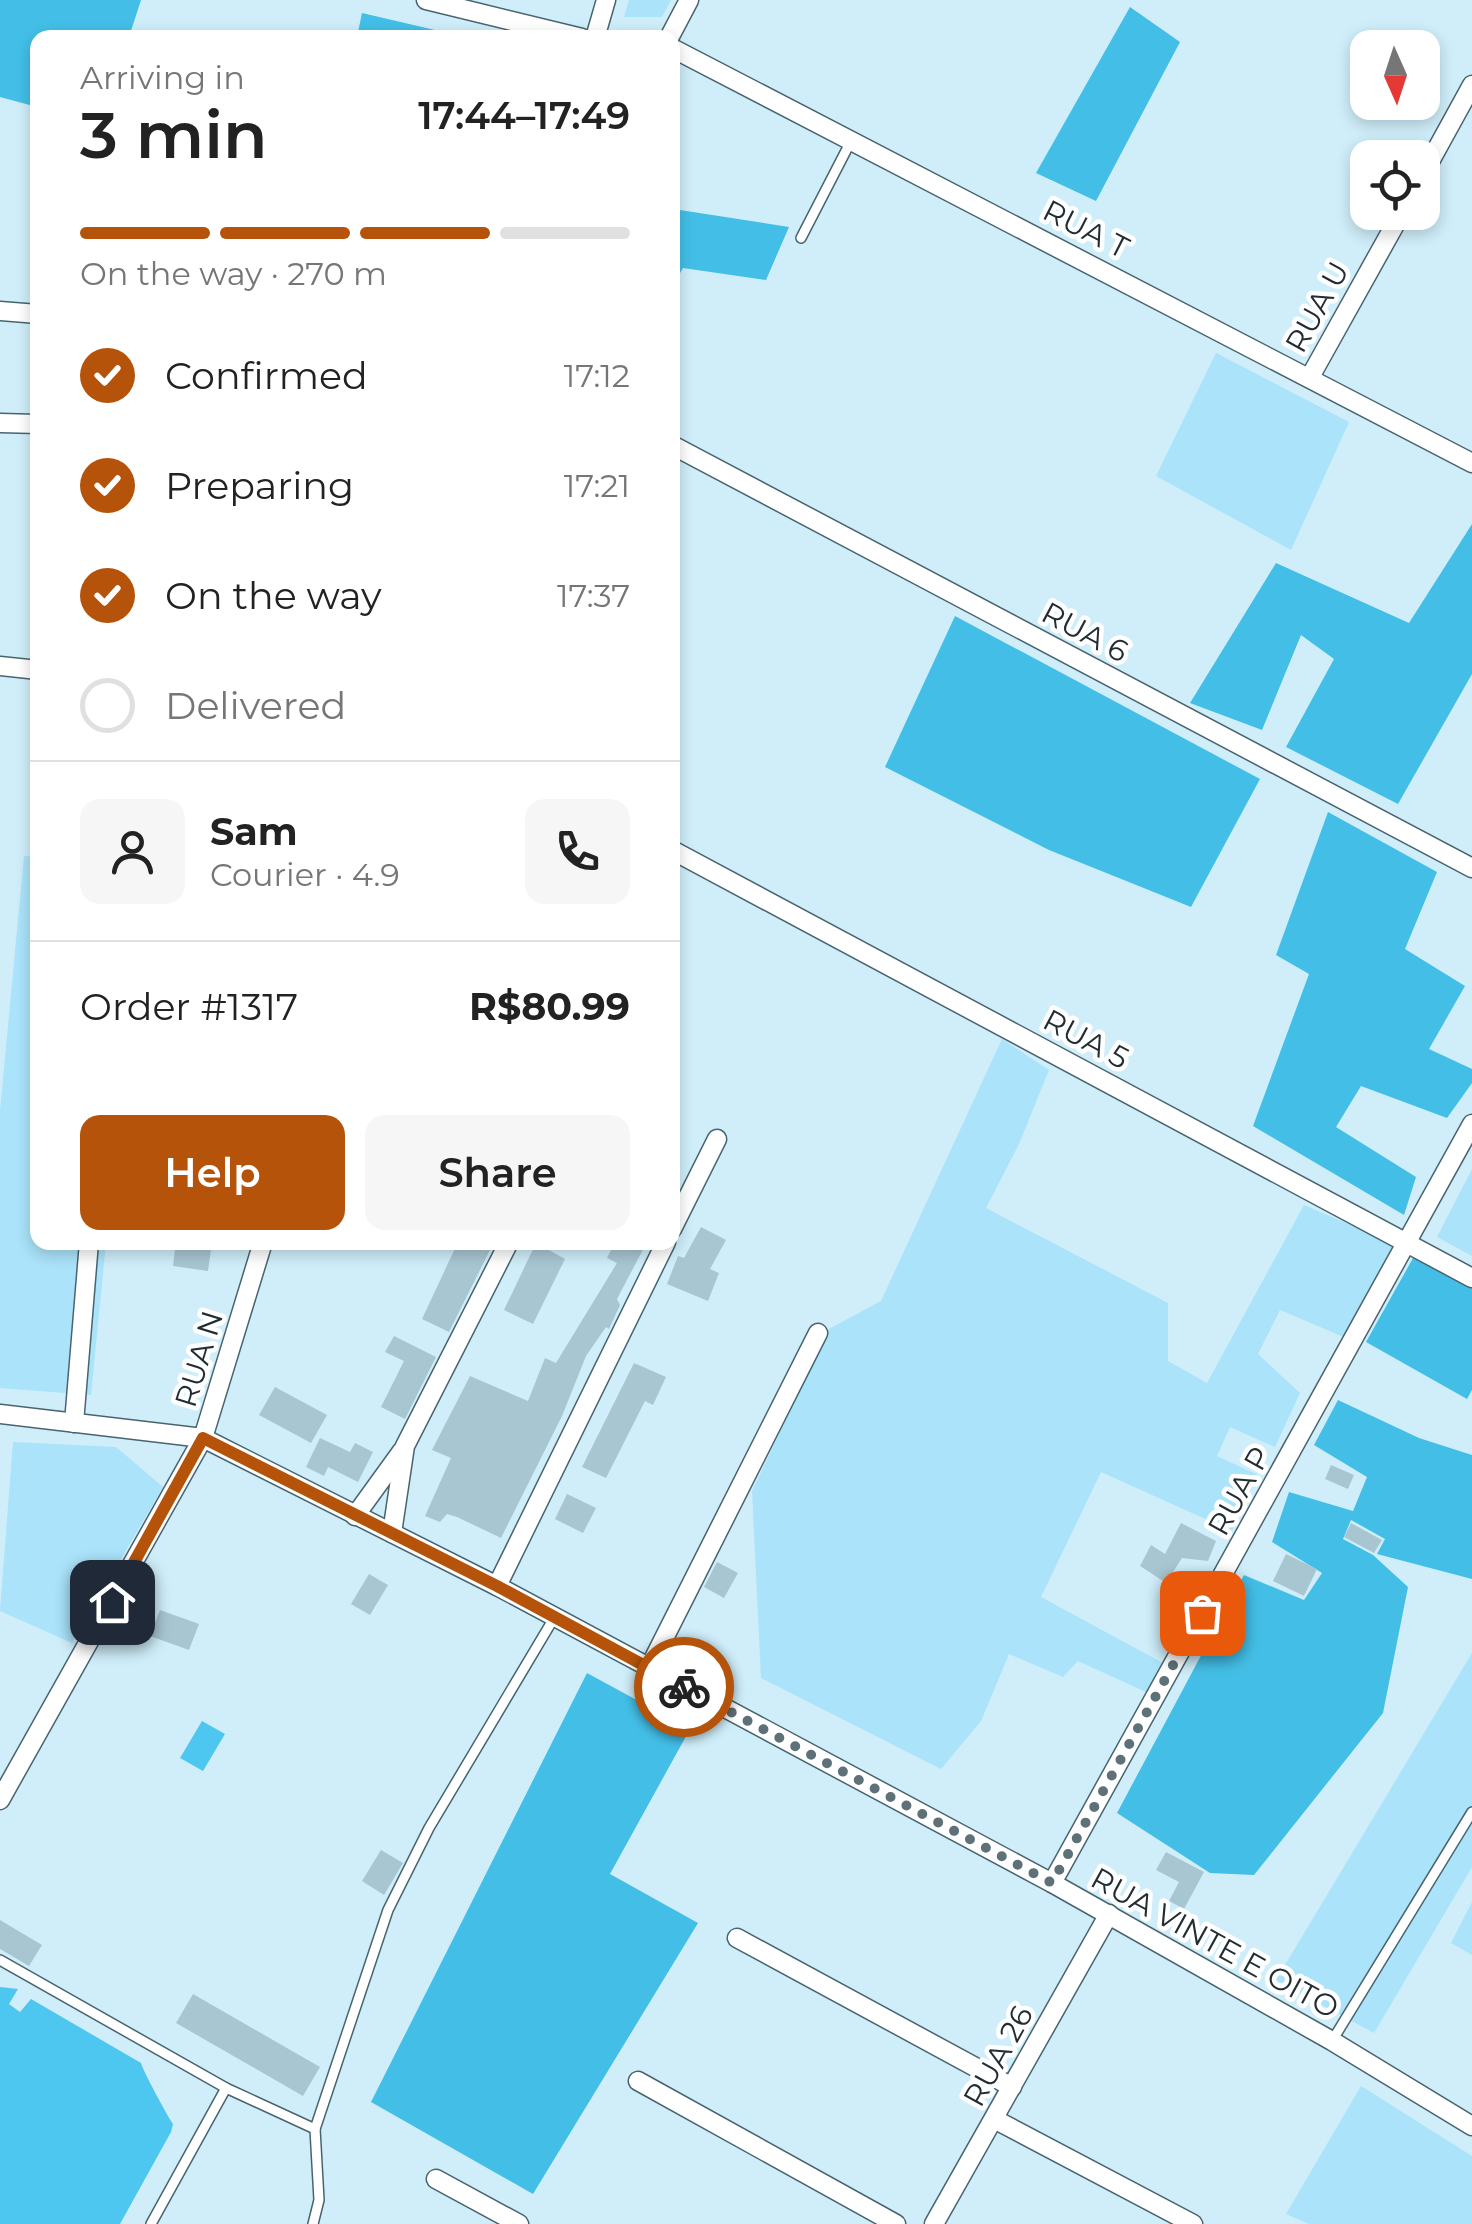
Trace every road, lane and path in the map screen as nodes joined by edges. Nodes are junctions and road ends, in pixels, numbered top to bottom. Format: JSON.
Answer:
{"nodes":[{"id":1,"x":426,"y":0,"type":"edge"},
{"id":2,"x":606,"y":0,"type":"edge"},
{"id":3,"x":689,"y":0,"type":"edge"},
{"id":4,"x":549,"y":30,"type":"edge"},
{"id":5,"x":598,"y":30,"type":"edge"},
{"id":6,"x":673,"y":30,"type":"edge"},
{"id":7,"x":680,"y":52,"type":"edge"},
{"id":8,"x":1472,"y":86,"type":"edge"},
{"id":9,"x":852,"y":139,"type":"junction"},
{"id":10,"x":1440,"y":144,"type":"edge"},
{"id":11,"x":1392,"y":230,"type":"edge"},
{"id":12,"x":802,"y":238,"type":"dead end"},
{"id":13,"x":0,"y":311,"type":"edge"},
{"id":14,"x":30,"y":313,"type":"edge"},
{"id":15,"x":1310,"y":376,"type":"junction"},
{"id":16,"x":0,"y":423,"type":"edge"},
{"id":17,"x":30,"y":424,"type":"edge"},
{"id":18,"x":680,"y":449,"type":"edge"},
{"id":19,"x":1472,"y":463,"type":"edge"},
{"id":20,"x":0,"y":666,"type":"edge"},
{"id":21,"x":30,"y":669,"type":"edge"},
{"id":22,"x":680,"y":854,"type":"edge"},
{"id":23,"x":1472,"y":868,"type":"edge"},
{"id":24,"x":1472,"y":1124,"type":"edge"},
{"id":25,"x":717,"y":1139,"type":"dead end"},
{"id":26,"x":680,"y":1213,"type":"edge"},
{"id":27,"x":1410,"y":1242,"type":"junction"},
{"id":28,"x":87,"y":1250,"type":"edge"},
{"id":29,"x":261,"y":1250,"type":"edge"},
{"id":30,"x":504,"y":1250,"type":"edge"},
{"id":31,"x":662,"y":1250,"type":"edge"},
{"id":32,"x":1472,"y":1278,"type":"edge"},
{"id":33,"x":818,"y":1333,"type":"dead end"},
{"id":34,"x":0,"y":1414,"type":"edge"},
{"id":35,"x":74,"y":1423,"type":"junction"},
{"id":36,"x":203,"y":1438,"type":"junction"},
{"id":37,"x":406,"y":1446,"type":"junction"},
{"id":38,"x":355,"y":1516,"type":"junction"},
{"id":39,"x":392,"y":1533,"type":"junction"},
{"id":40,"x":497,"y":1586,"type":"junction"},
{"id":41,"x":554,"y":1618,"type":"junction"},
{"id":42,"x":649,"y":1668,"type":"junction"},
{"id":43,"x":0,"y":1800,"type":"edge"},
{"id":44,"x":1472,"y":1812,"type":"edge"},
{"id":45,"x":1052,"y":1883,"type":"junction"},
{"id":46,"x":1109,"y":1914,"type":"junction"},
{"id":47,"x":737,"y":1938,"type":"dead end"},
{"id":48,"x":0,"y":1960,"type":"edge"},
{"id":49,"x":1332,"y":2041,"type":"junction"},
{"id":50,"x":638,"y":2082,"type":"dead end"},
{"id":51,"x":1012,"y":2086,"type":"junction"},
{"id":52,"x":226,"y":2088,"type":"junction"},
{"id":53,"x":994,"y":2119,"type":"junction"},
{"id":54,"x":1472,"y":2126,"type":"edge"},
{"id":55,"x":315,"y":2128,"type":"junction"},
{"id":56,"x":436,"y":2179,"type":"dead end"},
{"id":57,"x":151,"y":2224,"type":"edge"},
{"id":58,"x":313,"y":2224,"type":"edge"},
{"id":59,"x":519,"y":2224,"type":"edge"},
{"id":60,"x":896,"y":2224,"type":"edge"},
{"id":61,"x":934,"y":2224,"type":"edge"},
{"id":62,"x":1193,"y":2224,"type":"edge"}],
"edges":[{"from":1,"to":4,"type":"street"},
{"from":2,"to":5,"type":"street"},
{"from":3,"to":6,"type":"street"},
{"from":7,"to":9,"type":"street","name":"RUA T"},
{"from":8,"to":10,"type":"street"},
{"from":9,"to":12,"type":"lane"},
{"from":9,"to":15,"type":"street","name":"RUA T"},
{"from":11,"to":15,"type":"street","name":"RUA U"},
{"from":13,"to":14,"type":"street"},
{"from":15,"to":19,"type":"street","name":"RUA T"},
{"from":16,"to":17,"type":"street"},
{"from":18,"to":23,"type":"street","name":"RUA 6"},
{"from":20,"to":21,"type":"street"},
{"from":22,"to":27,"type":"street","name":"RUA 5"},
{"from":24,"to":27,"type":"street","name":"RUA P"},
{"from":25,"to":26,"type":"street"},
{"from":27,"to":32,"type":"street","name":"RUA 5"},
{"from":27,"to":45,"type":"street","name":"RUA P"},
{"from":28,"to":35,"type":"street"},
{"from":29,"to":36,"type":"street","name":"RUA N"},
{"from":30,"to":37,"type":"street"},
{"from":31,"to":40,"type":"street"},
{"from":33,"to":42,"type":"street"},
{"from":34,"to":35,"type":"street","name":"RUA VINTE E OITO"},
{"from":35,"to":36,"type":"street","name":"RUA VINTE E OITO"},
{"from":36,"to":38,"type":"street","name":"RUA VINTE E OITO"},
{"from":36,"to":43,"type":"street","name":"RUA N"},
{"from":37,"to":38,"type":"street"},
{"from":37,"to":39,"type":"street"},
{"from":38,"to":39,"type":"street","name":"RUA VINTE E OITO"},
{"from":39,"to":40,"type":"street","name":"RUA VINTE E OITO"},
{"from":40,"to":41,"type":"street","name":"RUA VINTE E OITO"},
{"from":41,"to":42,"type":"street","name":"RUA VINTE E OITO"},
{"from":41,"to":55,"type":"lane"},
{"from":42,"to":45,"type":"street","name":"RUA VINTE E OITO"},
{"from":44,"to":49,"type":"lane"},
{"from":45,"to":46,"type":"street","name":"RUA VINTE E OITO"},
{"from":46,"to":49,"type":"street","name":"RUA VINTE E OITO"},
{"from":46,"to":51,"type":"street","name":"RUA 26"},
{"from":47,"to":51,"type":"street"},
{"from":48,"to":52,"type":"lane"},
{"from":49,"to":54,"type":"street","name":"RUA VINTE E OITO"},
{"from":50,"to":60,"type":"street"},
{"from":51,"to":53,"type":"street","name":"RUA 26"},
{"from":52,"to":55,"type":"lane"},
{"from":52,"to":57,"type":"lane"},
{"from":53,"to":61,"type":"street","name":"RUA 26"},
{"from":53,"to":62,"type":"street"},
{"from":55,"to":58,"type":"lane"},
{"from":56,"to":59,"type":"street"}]}
